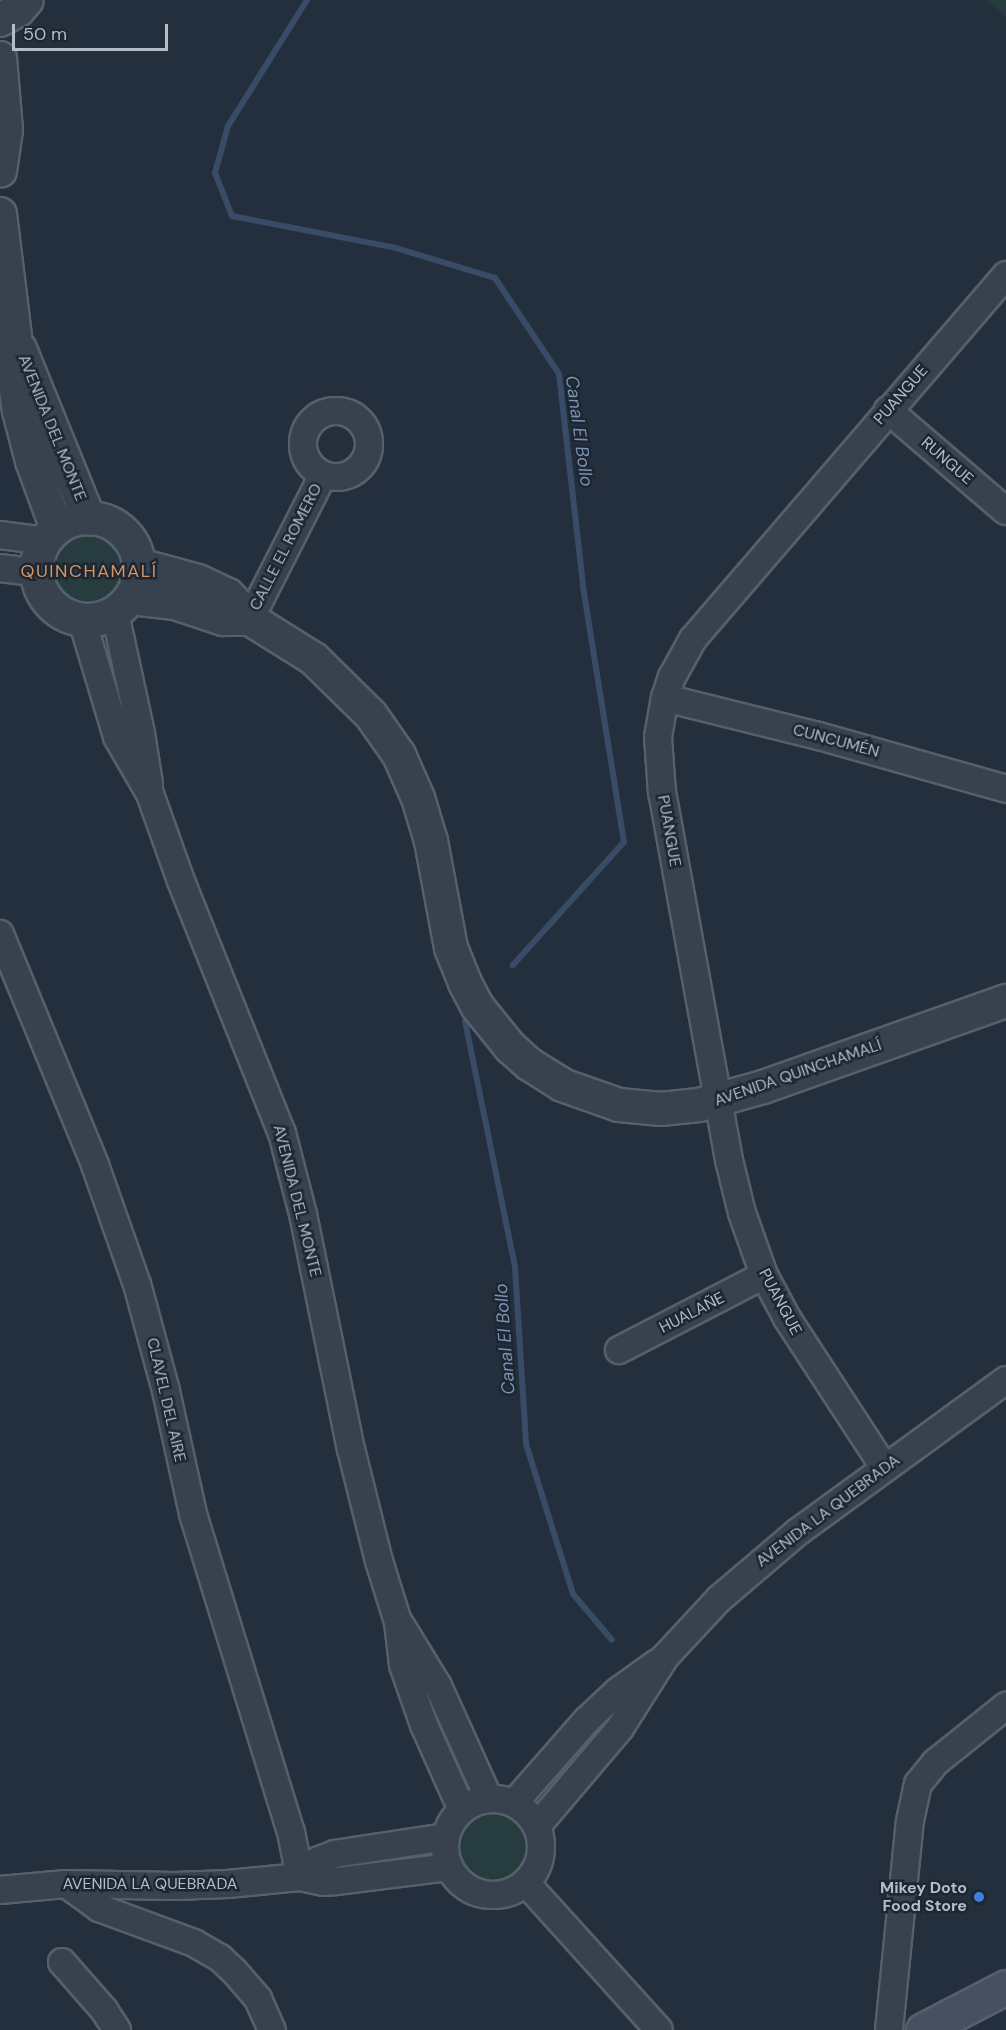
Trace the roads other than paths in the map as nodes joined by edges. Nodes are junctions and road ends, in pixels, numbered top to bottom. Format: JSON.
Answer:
{"nodes":[{"id":1,"x":27,"y":0,"type":"edge"},
{"id":2,"x":0,"y":21,"type":"edge"},
{"id":3,"x":0,"y":58,"type":"edge"},
{"id":4,"x":0,"y":171,"type":"edge"},
{"id":5,"x":0,"y":214,"type":"edge"},
{"id":6,"x":1006,"y":275,"type":"edge"},
{"id":7,"x":15,"y":337,"type":"junction"},
{"id":8,"x":888,"y":410,"type":"junction"},
{"id":9,"x":323,"y":475,"type":"dead end"},
{"id":10,"x":1006,"y":512,"type":"edge"},
{"id":11,"x":88,"y":519,"type":"junction"},
{"id":12,"x":52,"y":535,"type":"junction"},
{"id":13,"x":0,"y":536,"type":"edge"},
{"id":14,"x":139,"y":565,"type":"junction"},
{"id":15,"x":0,"y":568,"type":"edge"},
{"id":16,"x":38,"y":573,"type":"junction"},
{"id":17,"x":123,"y":605,"type":"junction"},
{"id":18,"x":250,"y":618,"type":"junction"},
{"id":19,"x":82,"y":620,"type":"junction"},
{"id":20,"x":664,"y":698,"type":"junction"},
{"id":21,"x":1006,"y":789,"type":"edge"},
{"id":22,"x":150,"y":794,"type":"junction"},
{"id":23,"x":0,"y":934,"type":"edge"},
{"id":24,"x":1006,"y":1001,"type":"edge"},
{"id":25,"x":719,"y":1101,"type":"junction"},
{"id":26,"x":764,"y":1275,"type":"junction"},
{"id":27,"x":619,"y":1350,"type":"dead end"},
{"id":28,"x":1006,"y":1380,"type":"edge"},
{"id":29,"x":884,"y":1467,"type":"junction"},
{"id":30,"x":398,"y":1622,"type":"junction"},
{"id":31,"x":665,"y":1657,"type":"junction"},
{"id":32,"x":1006,"y":1706,"type":"edge"},
{"id":33,"x":489,"y":1799,"type":"junction"},
{"id":34,"x":514,"y":1803,"type":"junction"},
{"id":35,"x":462,"y":1810,"type":"junction"},
{"id":36,"x":537,"y":1826,"type":"junction"},
{"id":37,"x":446,"y":1837,"type":"junction"},
{"id":38,"x":449,"y":1867,"type":"junction"},
{"id":39,"x":300,"y":1877,"type":"junction"},
{"id":40,"x":525,"y":1883,"type":"junction"},
{"id":41,"x":66,"y":1884,"type":"junction"},
{"id":42,"x":0,"y":1890,"type":"edge"},
{"id":43,"x":62,"y":1962,"type":"dead end"},
{"id":44,"x":1006,"y":1987,"type":"edge"},
{"id":45,"x":117,"y":2030,"type":"edge"},
{"id":46,"x":272,"y":2030,"type":"edge"},
{"id":47,"x":659,"y":2030,"type":"edge"},
{"id":48,"x":889,"y":2030,"type":"edge"},
{"id":49,"x":924,"y":2030,"type":"edge"}],
"edges":[{"from":1,"to":2,"type":"street"},
{"from":3,"to":4,"type":"street"},
{"from":5,"to":7,"type":"street","name":"AVENIDA DEL MONTE"},
{"from":6,"to":8,"type":"street","name":"PUANGUE"},
{"from":7,"to":11,"type":"street","name":"AVENIDA DEL MONTE"},
{"from":7,"to":12,"type":"street","name":"AVENIDA DEL MONTE"},
{"from":8,"to":10,"type":"street","name":"RUNGUE"},
{"from":8,"to":20,"type":"street","name":"PUANGUE"},
{"from":9,"to":18,"type":"street","name":"CALLE EL ROMERO"},
{"from":11,"to":12,"type":"street"},
{"from":11,"to":14,"type":"street"},
{"from":12,"to":13,"type":"street"},
{"from":12,"to":16,"type":"street"},
{"from":14,"to":17,"type":"street"},
{"from":14,"to":18,"type":"street","name":"AVENIDA QUINCHAMALÍ"},
{"from":15,"to":16,"type":"street"},
{"from":16,"to":19,"type":"street"},
{"from":17,"to":18,"type":"street"},
{"from":17,"to":19,"type":"street"},
{"from":17,"to":22,"type":"street","name":"AVENIDA DEL MONTE"},
{"from":18,"to":25,"type":"street","name":"AVENIDA QUINCHAMALÍ"},
{"from":19,"to":22,"type":"street","name":"AVENIDA DEL MONTE"},
{"from":20,"to":21,"type":"street","name":"CUNCUMÉN"},
{"from":20,"to":25,"type":"street","name":"PUANGUE"},
{"from":22,"to":30,"type":"street","name":"AVENIDA DEL MONTE"},
{"from":23,"to":39,"type":"street","name":"CLAVEL DEL AIRE"},
{"from":24,"to":25,"type":"street","name":"AVENIDA QUINCHAMALÍ"},
{"from":25,"to":26,"type":"street","name":"PUANGUE"},
{"from":26,"to":27,"type":"street","name":"HUALAÑE"},
{"from":26,"to":29,"type":"street","name":"PUANGUE"},
{"from":28,"to":29,"type":"street","name":"AVENIDA LA QUEBRADA"},
{"from":29,"to":31,"type":"street","name":"AVENIDA LA QUEBRADA"},
{"from":30,"to":33,"type":"street","name":"AVENIDA DEL MONTE"},
{"from":30,"to":35,"type":"street","name":"AVENIDA DEL MONTE"},
{"from":31,"to":34,"type":"street","name":"AVENIDA LA QUEBRADA"},
{"from":31,"to":36,"type":"street","name":"AVENIDA LA QUEBRADA"},
{"from":32,"to":48,"type":"street"},
{"from":33,"to":34,"type":"street"},
{"from":33,"to":35,"type":"street"},
{"from":34,"to":36,"type":"street"},
{"from":35,"to":37,"type":"street"},
{"from":36,"to":40,"type":"street"},
{"from":37,"to":38,"type":"street"},
{"from":37,"to":39,"type":"street"},
{"from":38,"to":39,"type":"street","name":"AVENIDA LA QUEBRADA"},
{"from":38,"to":40,"type":"street"},
{"from":39,"to":41,"type":"street","name":"AVENIDA LA QUEBRADA"},
{"from":40,"to":47,"type":"street"},
{"from":41,"to":42,"type":"street","name":"AVENIDA LA QUEBRADA"},
{"from":41,"to":46,"type":"street"},
{"from":43,"to":45,"type":"street"},
{"from":44,"to":49,"type":"main road"}]}
